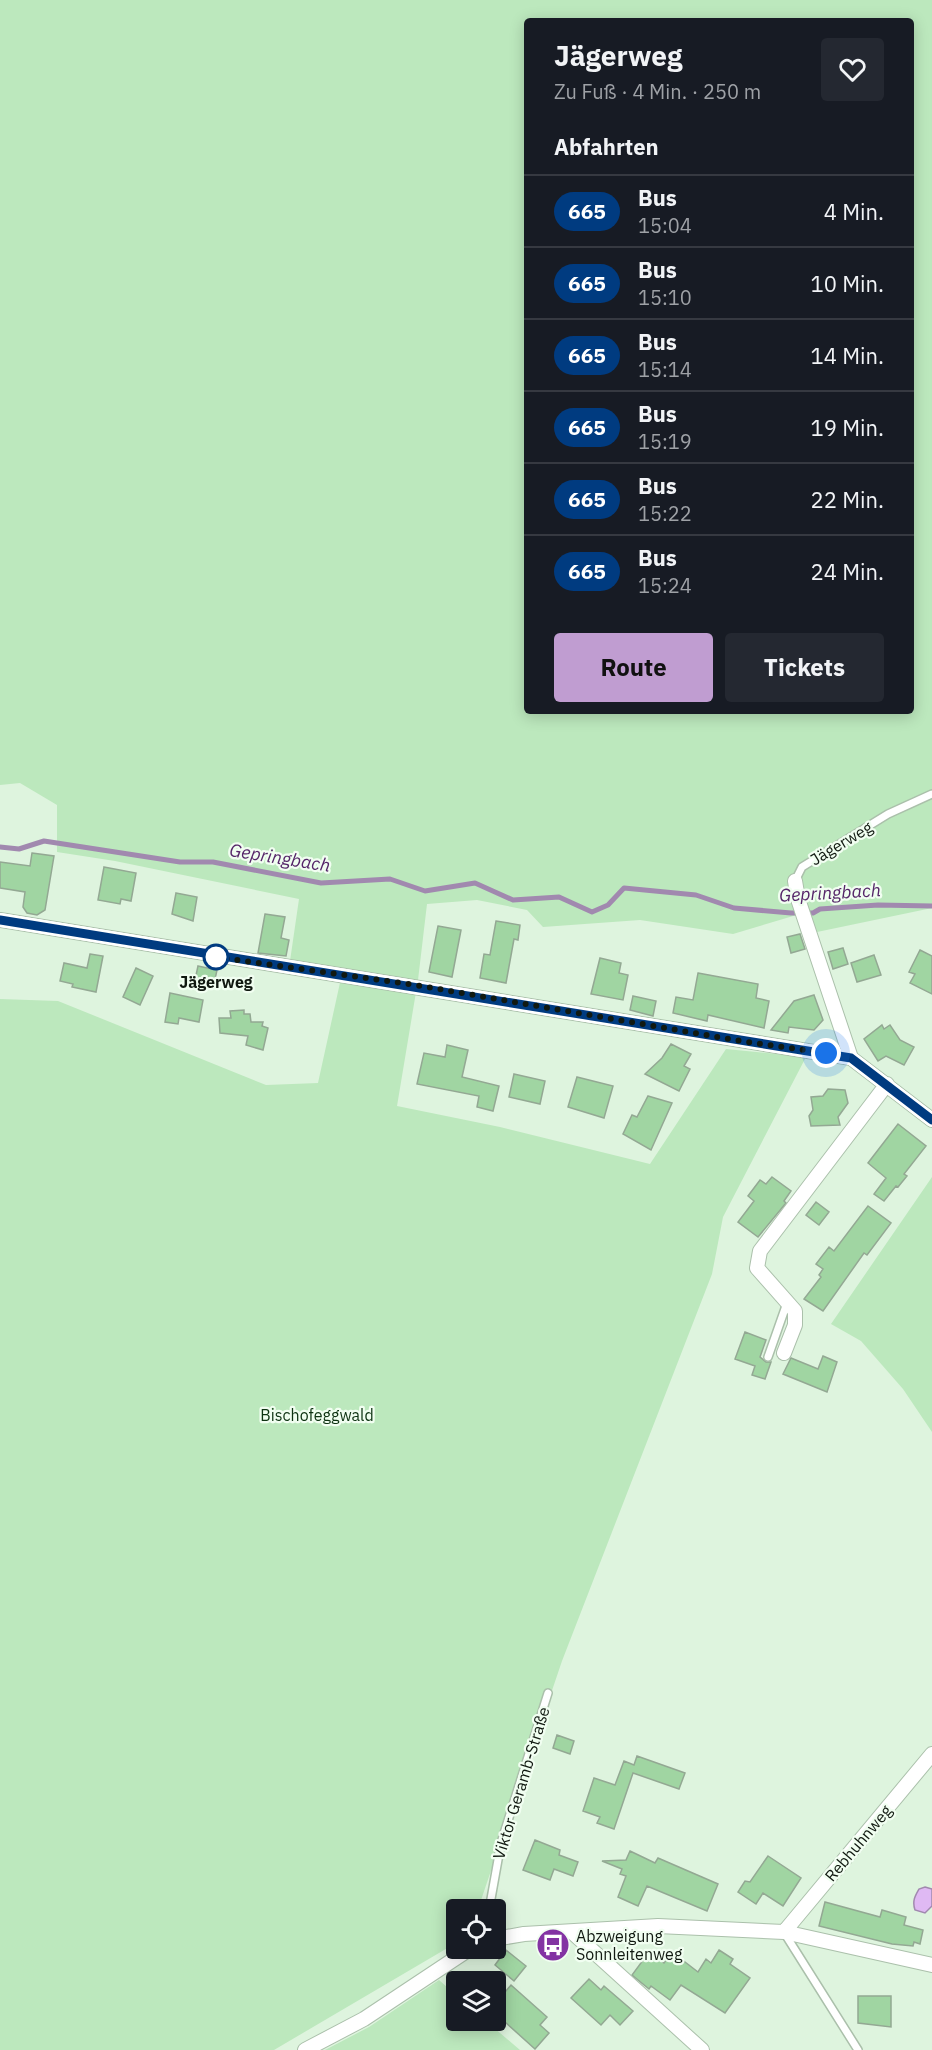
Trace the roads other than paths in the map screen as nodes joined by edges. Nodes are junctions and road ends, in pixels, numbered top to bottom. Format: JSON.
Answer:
{"nodes":[{"id":1,"x":932,"y":794,"type":"edge"},
{"id":2,"x":795,"y":881,"type":"joint"},
{"id":3,"x":0,"y":920,"type":"edge"},
{"id":4,"x":851,"y":1058,"type":"junction"},
{"id":5,"x":887,"y":1084,"type":"junction"},
{"id":6,"x":932,"y":1120,"type":"edge"},
{"id":7,"x":787,"y":1301,"type":"junction"},
{"id":8,"x":784,"y":1353,"type":"dead end"},
{"id":9,"x":768,"y":1357,"type":"dead end"},
{"id":10,"x":548,"y":1693,"type":"dead end"},
{"id":11,"x":932,"y":1754,"type":"edge"},
{"id":12,"x":491,"y":1899,"type":"edge"},
{"id":13,"x":573,"y":1932,"type":"junction"},
{"id":14,"x":784,"y":1932,"type":"junction"},
{"id":15,"x":506,"y":1938,"type":"edge"},
{"id":16,"x":454,"y":1959,"type":"edge"},
{"id":17,"x":932,"y":1965,"type":"edge"},
{"id":18,"x":305,"y":2050,"type":"edge"},
{"id":19,"x":702,"y":2050,"type":"edge"},
{"id":20,"x":858,"y":2050,"type":"edge"}],
"edges":[{"from":1,"to":2,"type":"lane","name":"Jägerweg"},
{"from":2,"to":4,"type":"street","name":"Jägerweg"},
{"from":3,"to":4,"type":"street"},
{"from":4,"to":5,"type":"street"},
{"from":5,"to":6,"type":"street"},
{"from":5,"to":7,"type":"street"},
{"from":7,"to":8,"type":"street"},
{"from":7,"to":9,"type":"lane"},
{"from":10,"to":12,"type":"lane","name":"Viktor Geramb-Straße"},
{"from":11,"to":14,"type":"street","name":"Rebhuhnweg"},
{"from":13,"to":14,"type":"street"},
{"from":13,"to":15,"type":"street"},
{"from":13,"to":19,"type":"street"},
{"from":14,"to":17,"type":"street"},
{"from":14,"to":20,"type":"lane"},
{"from":16,"to":18,"type":"street"}]}
